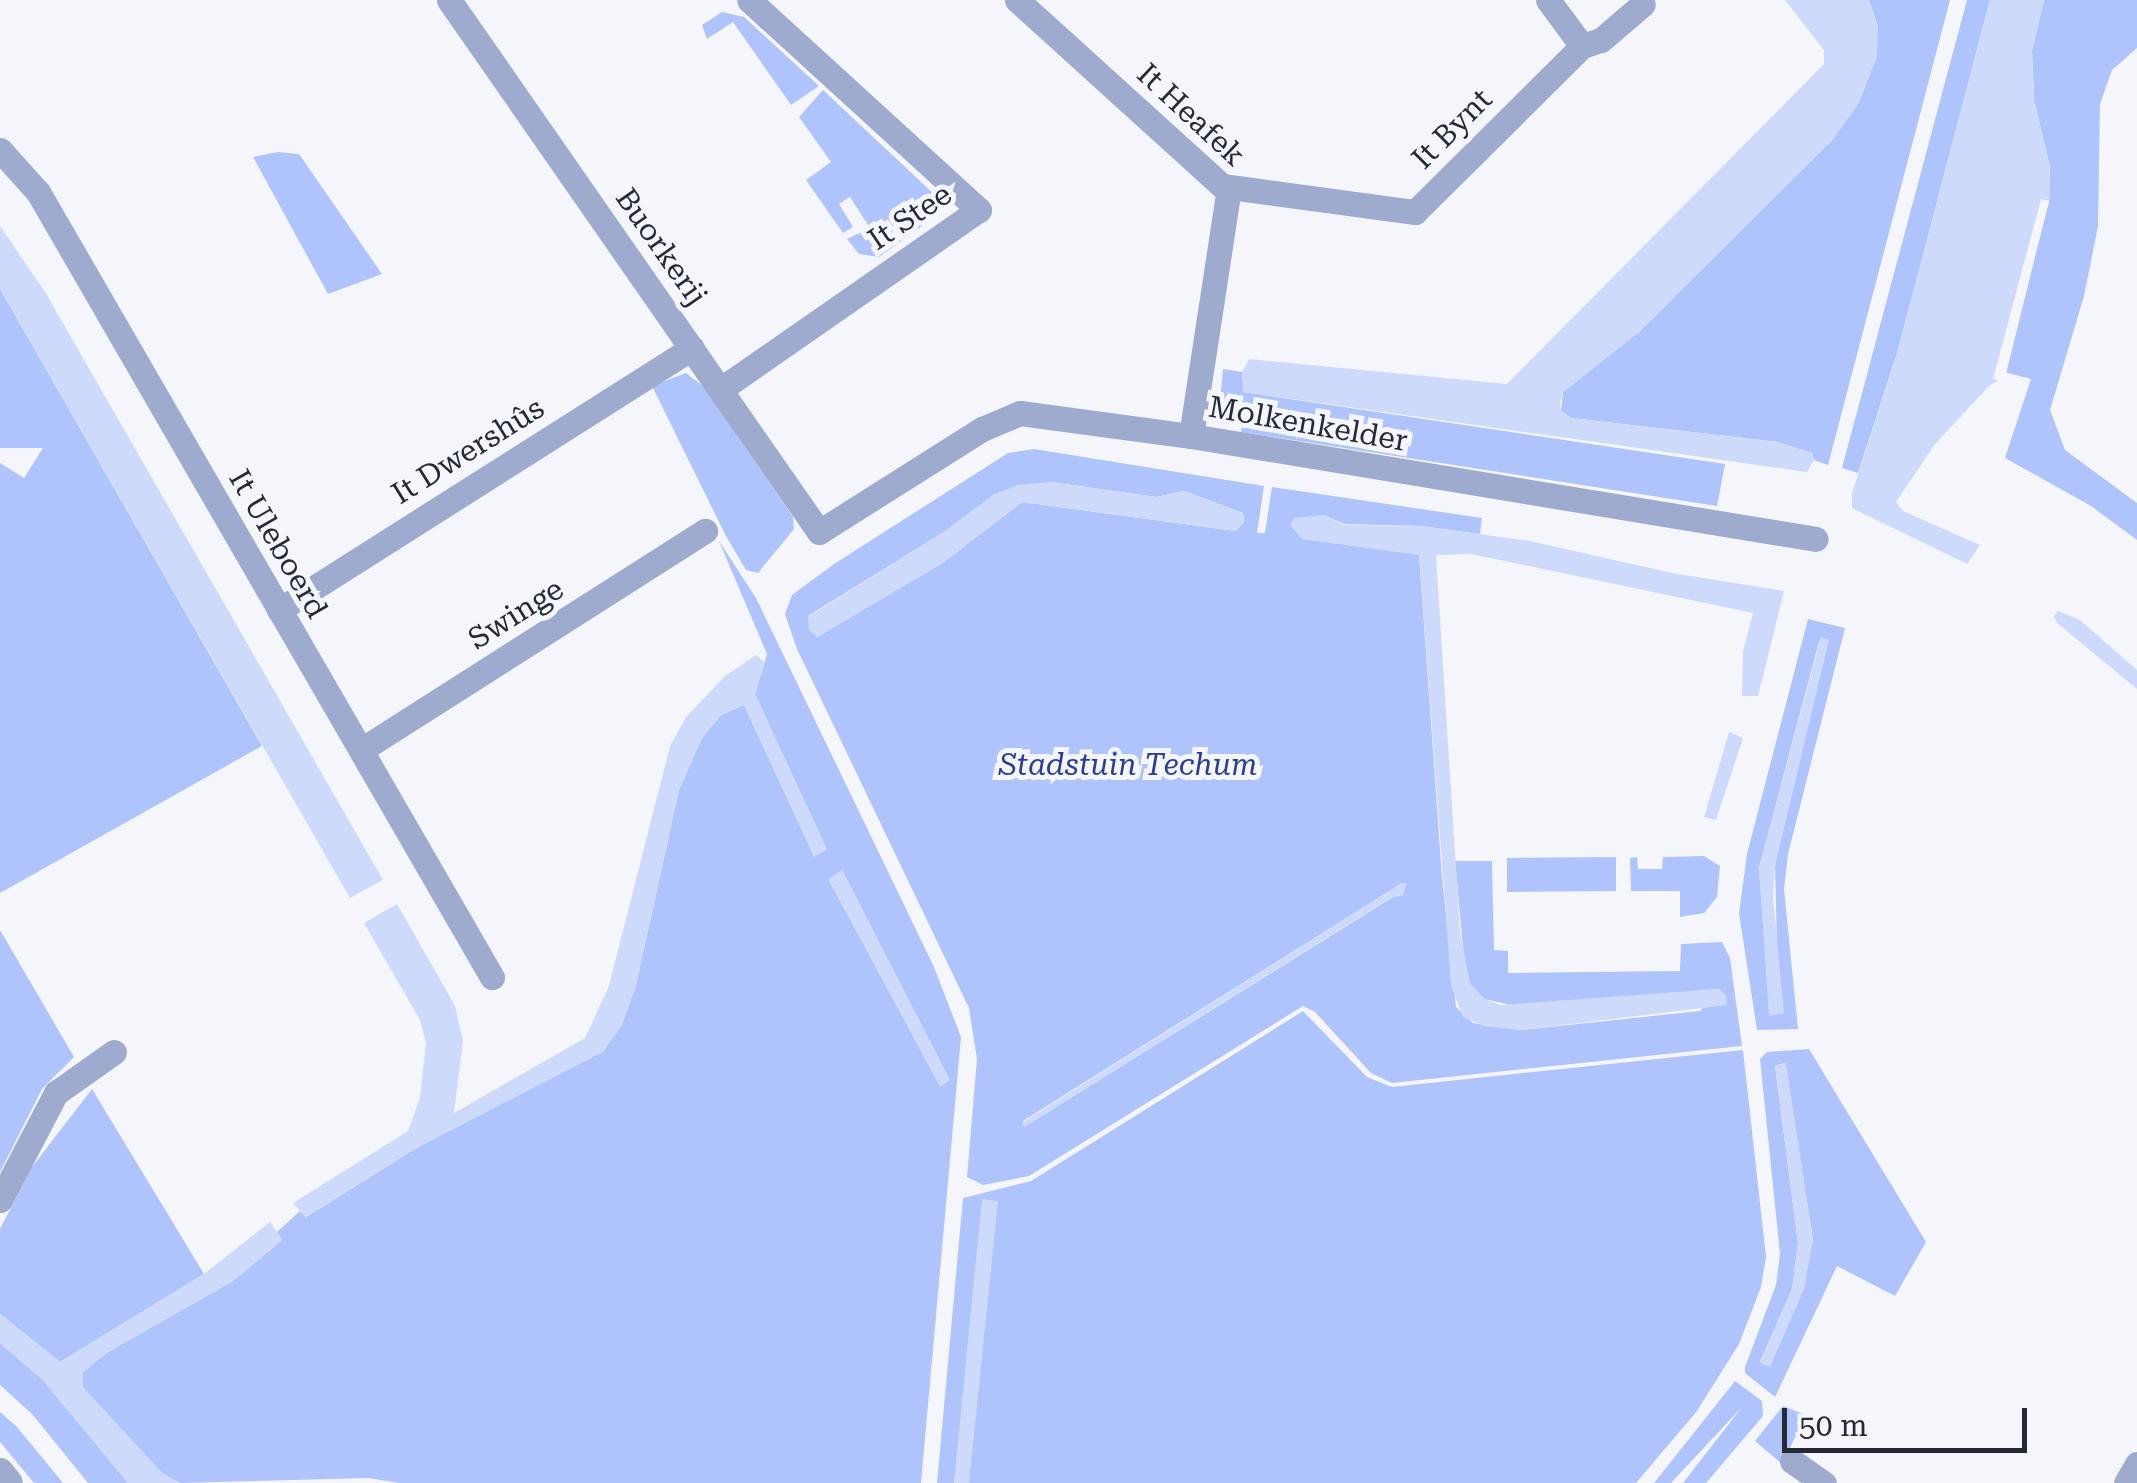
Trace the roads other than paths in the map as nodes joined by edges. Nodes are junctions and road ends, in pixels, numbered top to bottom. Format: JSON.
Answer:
{"nodes":[{"id":1,"x":749,"y":0,"type":"edge"},
{"id":2,"x":1017,"y":0,"type":"edge"},
{"id":3,"x":1548,"y":0,"type":"edge"},
{"id":4,"x":452,"y":1,"type":"edge"},
{"id":5,"x":1643,"y":4,"type":"dead end"},
{"id":6,"x":1582,"y":46,"type":"junction"},
{"id":7,"x":0,"y":150,"type":"edge"},
{"id":8,"x":1229,"y":189,"type":"junction"},
{"id":9,"x":692,"y":348,"type":"junction"},
{"id":10,"x":721,"y":389,"type":"junction"},
{"id":11,"x":1191,"y":436,"type":"junction"},
{"id":12,"x":706,"y":532,"type":"dead end"},
{"id":13,"x":820,"y":532,"type":"joint"},
{"id":14,"x":1816,"y":539,"type":"dead end"},
{"id":15,"x":280,"y":610,"type":"junction"},
{"id":16,"x":361,"y":750,"type":"junction"},
{"id":17,"x":492,"y":977,"type":"dead end"},
{"id":18,"x":114,"y":1052,"type":"dead end"},
{"id":19,"x":0,"y":1200,"type":"edge"},
{"id":20,"x":1792,"y":1461,"type":"dead end"},
{"id":21,"x":2137,"y":1464,"type":"edge"},
{"id":22,"x":0,"y":1472,"type":"edge"},
{"id":23,"x":9,"y":1483,"type":"edge"},
{"id":24,"x":1824,"y":1483,"type":"edge"},
{"id":25,"x":2126,"y":1483,"type":"edge"}],
"edges":[{"from":1,"to":10,"type":"street","name":"It Stee"},
{"from":2,"to":8,"type":"street","name":"It Heafek"},
{"from":3,"to":6,"type":"street"},
{"from":4,"to":9,"type":"street","name":"Buorkerij"},
{"from":5,"to":6,"type":"street","name":"It Bynt"},
{"from":6,"to":8,"type":"street","name":"It Bynt"},
{"from":7,"to":15,"type":"street","name":"It Uleboerd"},
{"from":8,"to":11,"type":"street","name":"It Heafek"},
{"from":9,"to":10,"type":"street","name":"Buorkerij"},
{"from":9,"to":15,"type":"street","name":"It Dwershûs"},
{"from":10,"to":13,"type":"street","name":"Buorkerij"},
{"from":11,"to":13,"type":"street","name":"Molkenkelder"},
{"from":11,"to":14,"type":"street","name":"Molkenkelder"},
{"from":12,"to":16,"type":"street","name":"Swinge"},
{"from":15,"to":16,"type":"street","name":"It Uleboerd"},
{"from":16,"to":17,"type":"street","name":"It Uleboerd"},
{"from":18,"to":19,"type":"street"},
{"from":20,"to":24,"type":"street"},
{"from":21,"to":25,"type":"street"},
{"from":22,"to":23,"type":"street"}]}
